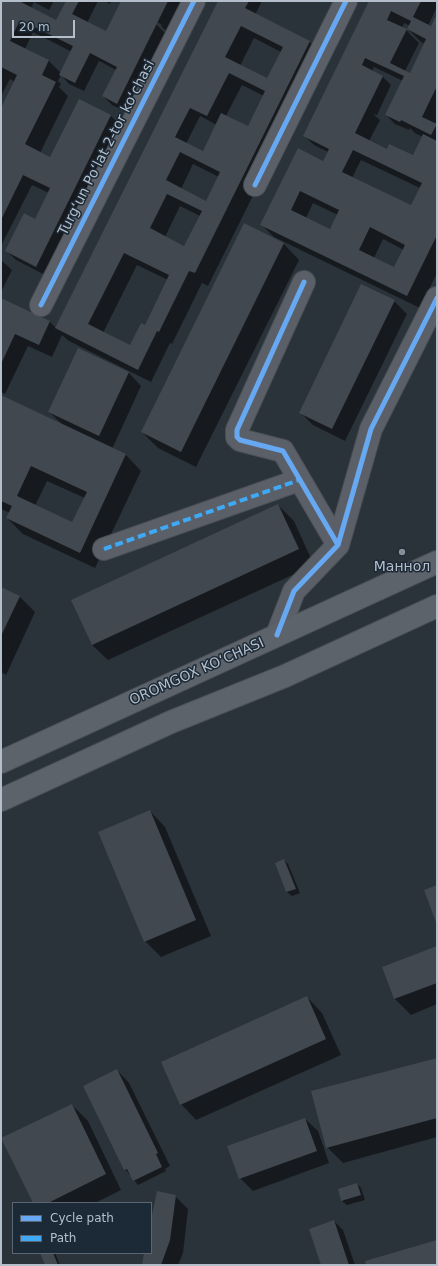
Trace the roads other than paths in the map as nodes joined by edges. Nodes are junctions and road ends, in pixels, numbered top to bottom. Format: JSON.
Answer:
{"nodes":[{"id":1,"x":194,"y":1,"type":"edge"},
{"id":2,"x":346,"y":1,"type":"edge"},
{"id":3,"x":255,"y":185,"type":"dead end"},
{"id":4,"x":304,"y":282,"type":"dead end"},
{"id":5,"x":437,"y":298,"type":"edge"},
{"id":6,"x":41,"y":305,"type":"dead end"},
{"id":7,"x":299,"y":480,"type":"junction"},
{"id":8,"x":338,"y":545,"type":"junction"},
{"id":9,"x":104,"y":549,"type":"dead end"},
{"id":10,"x":437,"y":562,"type":"edge"},
{"id":11,"x":437,"y":606,"type":"edge"},
{"id":12,"x":277,"y":635,"type":"junction"},
{"id":13,"x":1,"y":762,"type":"edge"},
{"id":14,"x":1,"y":800,"type":"edge"}],
"edges":[{"from":1,"to":6,"type":"street","name":"Turgʻun Poʻlat 2-tor koʻchasi"},
{"from":2,"to":3,"type":"street"},
{"from":4,"to":7,"type":"street"},
{"from":5,"to":8,"type":"street"},
{"from":7,"to":8,"type":"street"},
{"from":7,"to":9,"type":"street"},
{"from":8,"to":12,"type":"street"},
{"from":10,"to":12,"type":"main road","name":"OROMGOX KO‘CHASI"},
{"from":11,"to":14,"type":"main road"},
{"from":12,"to":13,"type":"main road","name":"OROMGOX KO‘CHASI"}]}
